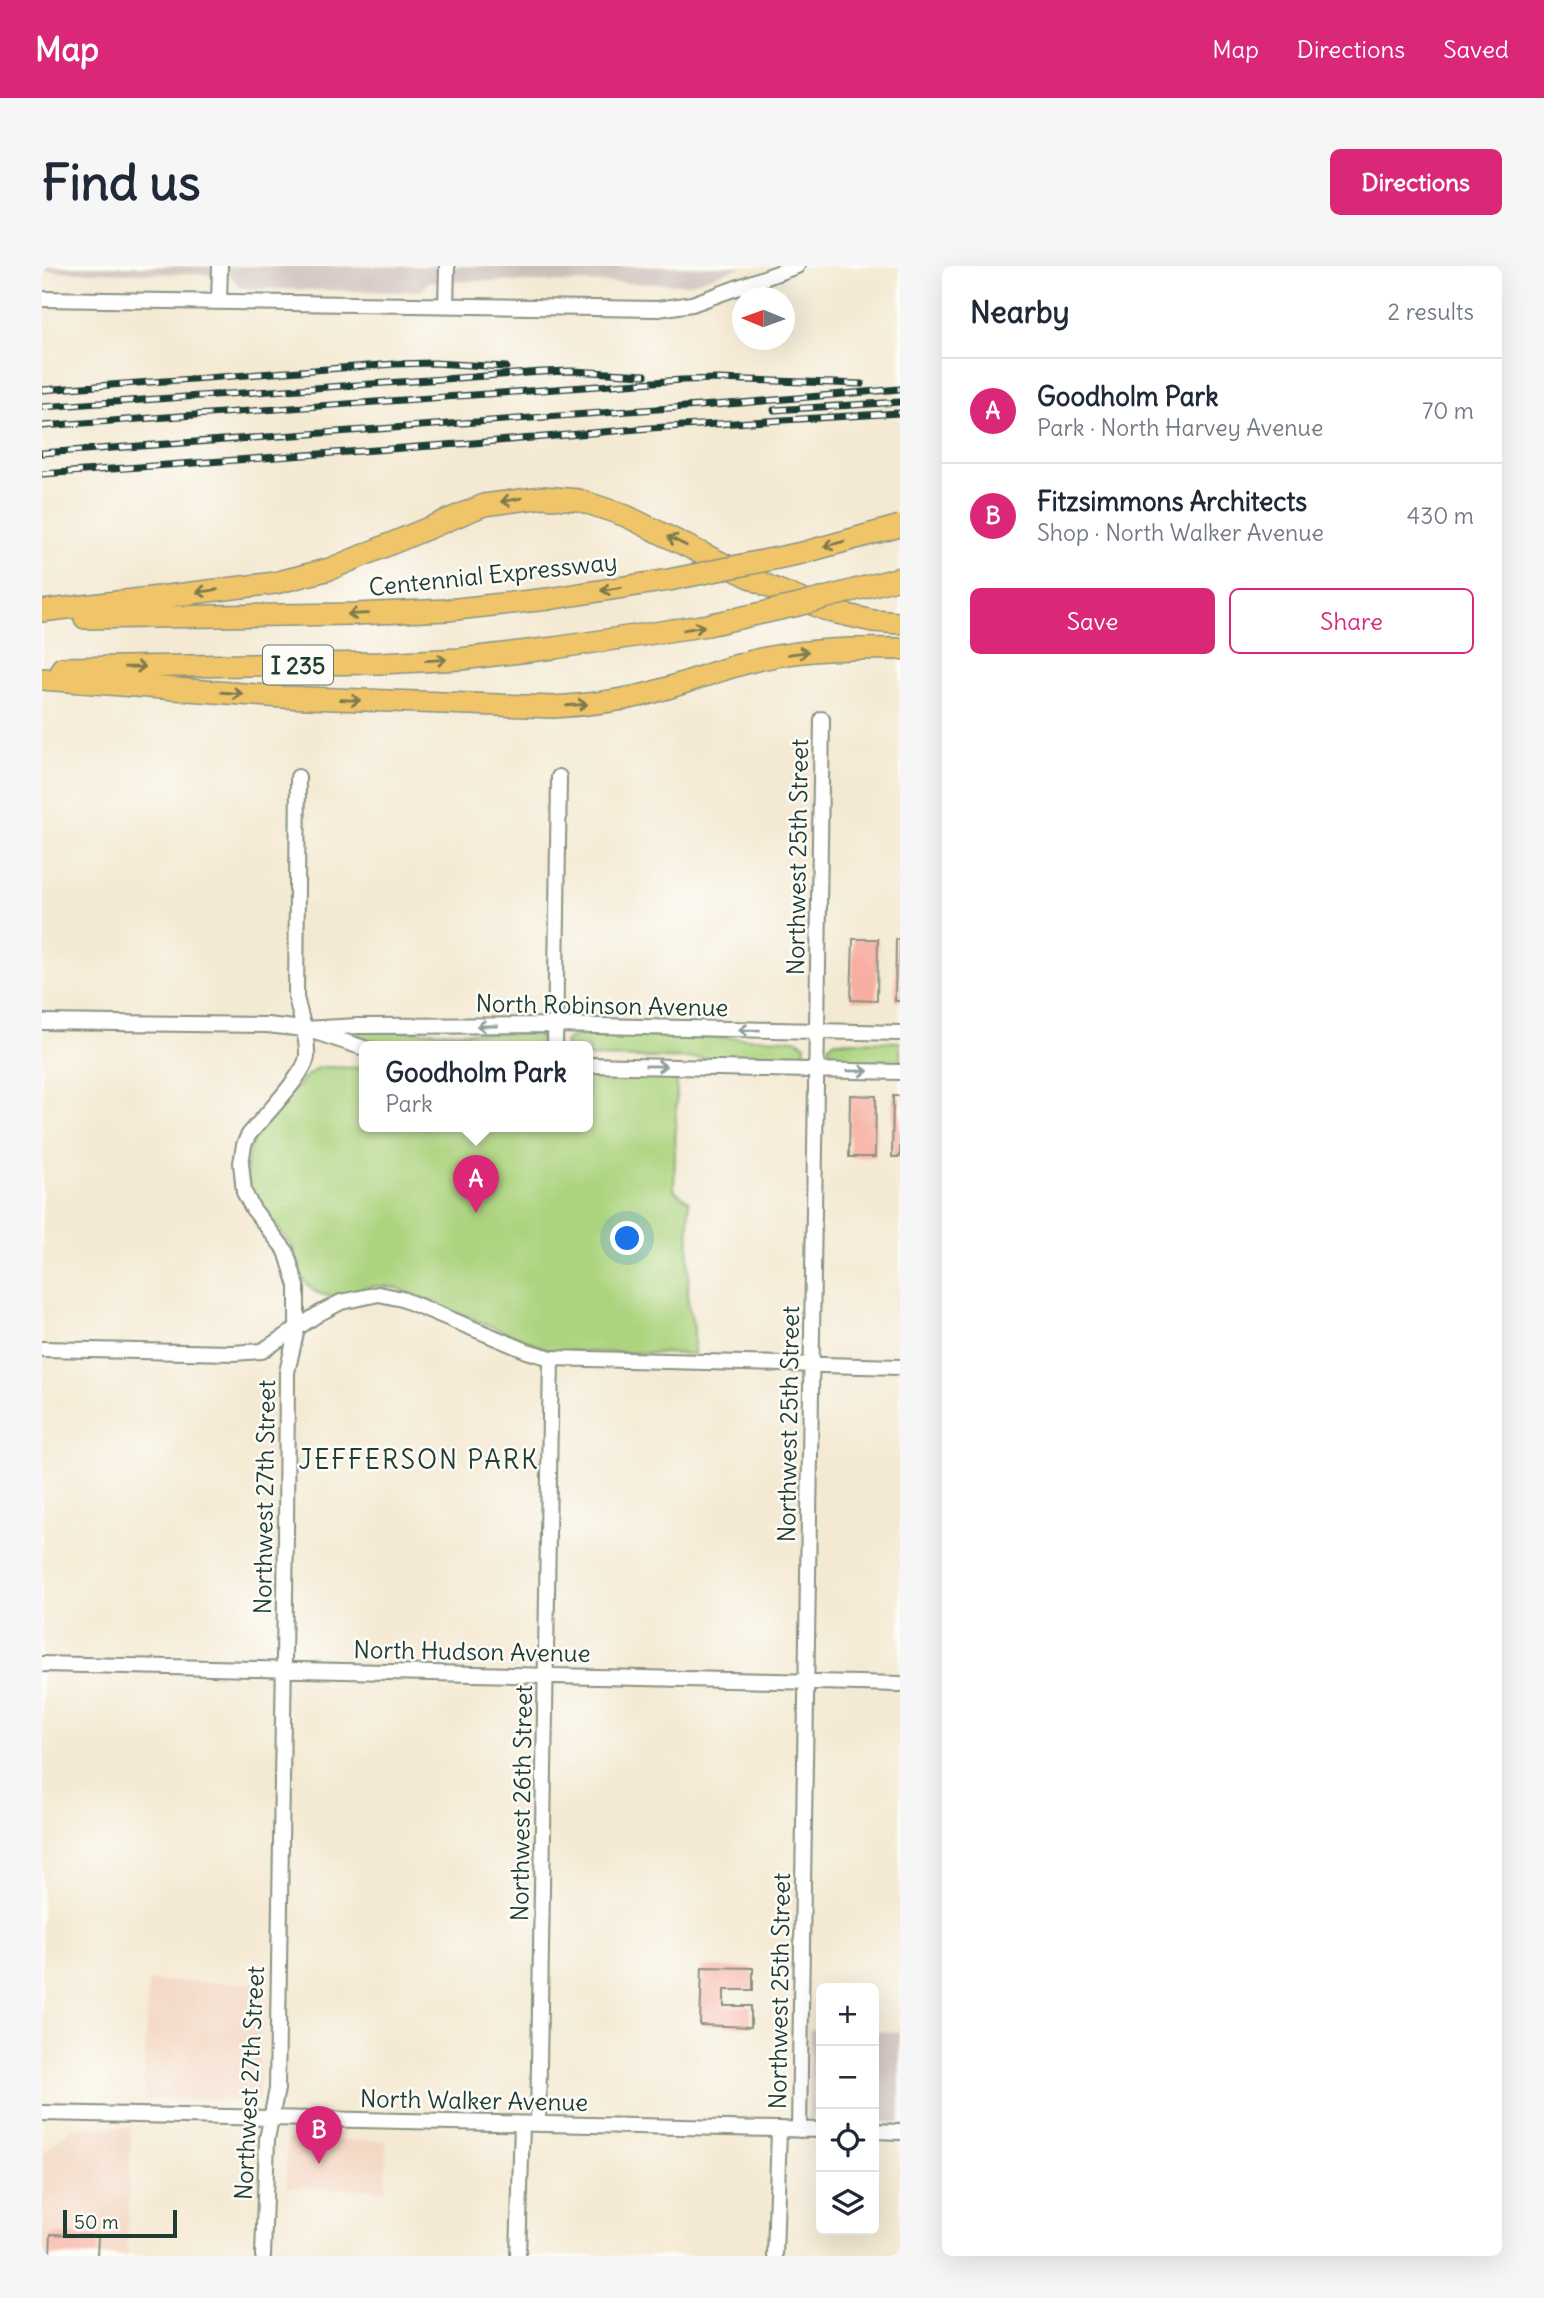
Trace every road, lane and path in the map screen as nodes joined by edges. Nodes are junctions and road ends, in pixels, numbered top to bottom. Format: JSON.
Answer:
{"nodes":[{"id":1,"x":219,"y":266,"type":"edge"},
{"id":2,"x":447,"y":266,"type":"edge"},
{"id":3,"x":797,"y":266,"type":"edge"},
{"id":4,"x":42,"y":299,"type":"edge"},
{"id":5,"x":219,"y":302,"type":"junction"},
{"id":6,"x":446,"y":306,"type":"junction"},
{"id":7,"x":900,"y":526,"type":"edge"},
{"id":8,"x":900,"y":578,"type":"edge"},
{"id":9,"x":42,"y":611,"type":"edge"},
{"id":10,"x":42,"y":618,"type":"edge"},
{"id":11,"x":900,"y":623,"type":"edge"},
{"id":12,"x":900,"y":649,"type":"edge"},
{"id":13,"x":42,"y":668,"type":"edge"},
{"id":14,"x":42,"y":679,"type":"edge"},
{"id":15,"x":822,"y":719,"type":"dead end"},
{"id":16,"x":298,"y":777,"type":"dead end"},
{"id":17,"x":559,"y":777,"type":"dead end"},
{"id":18,"x":42,"y":1022,"type":"edge"},
{"id":19,"x":555,"y":1026,"type":"junction"},
{"id":20,"x":304,"y":1029,"type":"junction"},
{"id":21,"x":817,"y":1031,"type":"junction"},
{"id":22,"x":900,"y":1033,"type":"edge"},
{"id":23,"x":555,"y":1041,"type":"edge"},
{"id":24,"x":359,"y":1046,"type":"edge"},
{"id":25,"x":593,"y":1065,"type":"edge"},
{"id":26,"x":817,"y":1070,"type":"junction"},
{"id":27,"x":900,"y":1072,"type":"edge"},
{"id":28,"x":297,"y":1329,"type":"junction"},
{"id":29,"x":42,"y":1349,"type":"edge"},
{"id":30,"x":551,"y":1358,"type":"junction"},
{"id":31,"x":812,"y":1365,"type":"junction"},
{"id":32,"x":900,"y":1367,"type":"edge"},
{"id":33,"x":42,"y":1664,"type":"edge"},
{"id":34,"x":284,"y":1670,"type":"junction"},
{"id":35,"x":546,"y":1676,"type":"junction"},
{"id":36,"x":807,"y":1682,"type":"junction"},
{"id":37,"x":900,"y":1684,"type":"edge"},
{"id":38,"x":42,"y":2113,"type":"edge"},
{"id":39,"x":271,"y":2118,"type":"junction"},
{"id":40,"x":522,"y":2124,"type":"junction"},
{"id":41,"x":538,"y":2124,"type":"junction"},
{"id":42,"x":779,"y":2129,"type":"junction"},
{"id":43,"x":799,"y":2130,"type":"junction"},
{"id":44,"x":816,"y":2130,"type":"edge"},
{"id":45,"x":879,"y":2132,"type":"edge"},
{"id":46,"x":900,"y":2132,"type":"edge"},
{"id":47,"x":263,"y":2256,"type":"edge"},
{"id":48,"x":519,"y":2256,"type":"edge"},
{"id":49,"x":775,"y":2256,"type":"edge"}],
"edges":[{"from":1,"to":5,"type":"street"},
{"from":2,"to":6,"type":"street"},
{"from":3,"to":6,"type":"street"},
{"from":4,"to":5,"type":"street"},
{"from":5,"to":6,"type":"street"},
{"from":7,"to":10,"type":"highway","name":"Centennial Expressway","number":"I 235","one_way":true,"bridge":true},
{"from":13,"to":8,"type":"highway","number":"I 235","one_way":true,"bridge":true},
{"from":11,"to":9,"type":"highway","one_way":true},
{"from":14,"to":12,"type":"highway","one_way":true},
{"from":15,"to":21,"type":"street","name":"Northwest 25th Street"},
{"from":16,"to":20,"type":"street","name":"Northwest 27th Street"},
{"from":17,"to":19,"type":"street"},
{"from":18,"to":20,"type":"street","name":"North Robinson Avenue"},
{"from":19,"to":20,"type":"street","name":"North Robinson Avenue","one_way":true},
{"from":21,"to":19,"type":"street","name":"North Robinson Avenue","one_way":true},
{"from":19,"to":23,"type":"street"},
{"from":20,"to":24,"type":"street","name":"North Robinson Avenue"},
{"from":20,"to":28,"type":"street","name":"Northwest 27th Street"},
{"from":21,"to":22,"type":"street","name":"North Robinson Avenue"},
{"from":21,"to":26,"type":"street","name":"Northwest 25th Street"},
{"from":25,"to":26,"type":"street","one_way":true},
{"from":26,"to":27,"type":"street","one_way":true},
{"from":26,"to":31,"type":"street","name":"Northwest 25th Street"},
{"from":28,"to":29,"type":"street"},
{"from":28,"to":30,"type":"street"},
{"from":28,"to":34,"type":"street","name":"Northwest 27th Street"},
{"from":30,"to":31,"type":"street"},
{"from":30,"to":35,"type":"street","name":"Northwest 26th Street"},
{"from":31,"to":32,"type":"street"},
{"from":31,"to":36,"type":"street","name":"Northwest 25th Street"},
{"from":33,"to":34,"type":"street","name":"North Hudson Avenue"},
{"from":34,"to":35,"type":"street","name":"North Hudson Avenue"},
{"from":34,"to":39,"type":"street","name":"Northwest 27th Street"},
{"from":35,"to":36,"type":"street","name":"North Hudson Avenue"},
{"from":35,"to":41,"type":"street","name":"Northwest 26th Street"},
{"from":36,"to":37,"type":"street","name":"North Hudson Avenue"},
{"from":36,"to":43,"type":"street","name":"Northwest 25th Street"},
{"from":38,"to":39,"type":"street","name":"North Walker Avenue"},
{"from":39,"to":40,"type":"street","name":"North Walker Avenue"},
{"from":39,"to":47,"type":"street","name":"Northwest 27th Street"},
{"from":40,"to":41,"type":"street","name":"North Walker Avenue"},
{"from":40,"to":48,"type":"street"},
{"from":41,"to":42,"type":"street","name":"North Walker Avenue"},
{"from":42,"to":43,"type":"street","name":"North Walker Avenue"},
{"from":42,"to":49,"type":"street","name":"Northwest 25th Street"},
{"from":43,"to":44,"type":"street","name":"North Walker Avenue"},
{"from":45,"to":46,"type":"street"}]}
